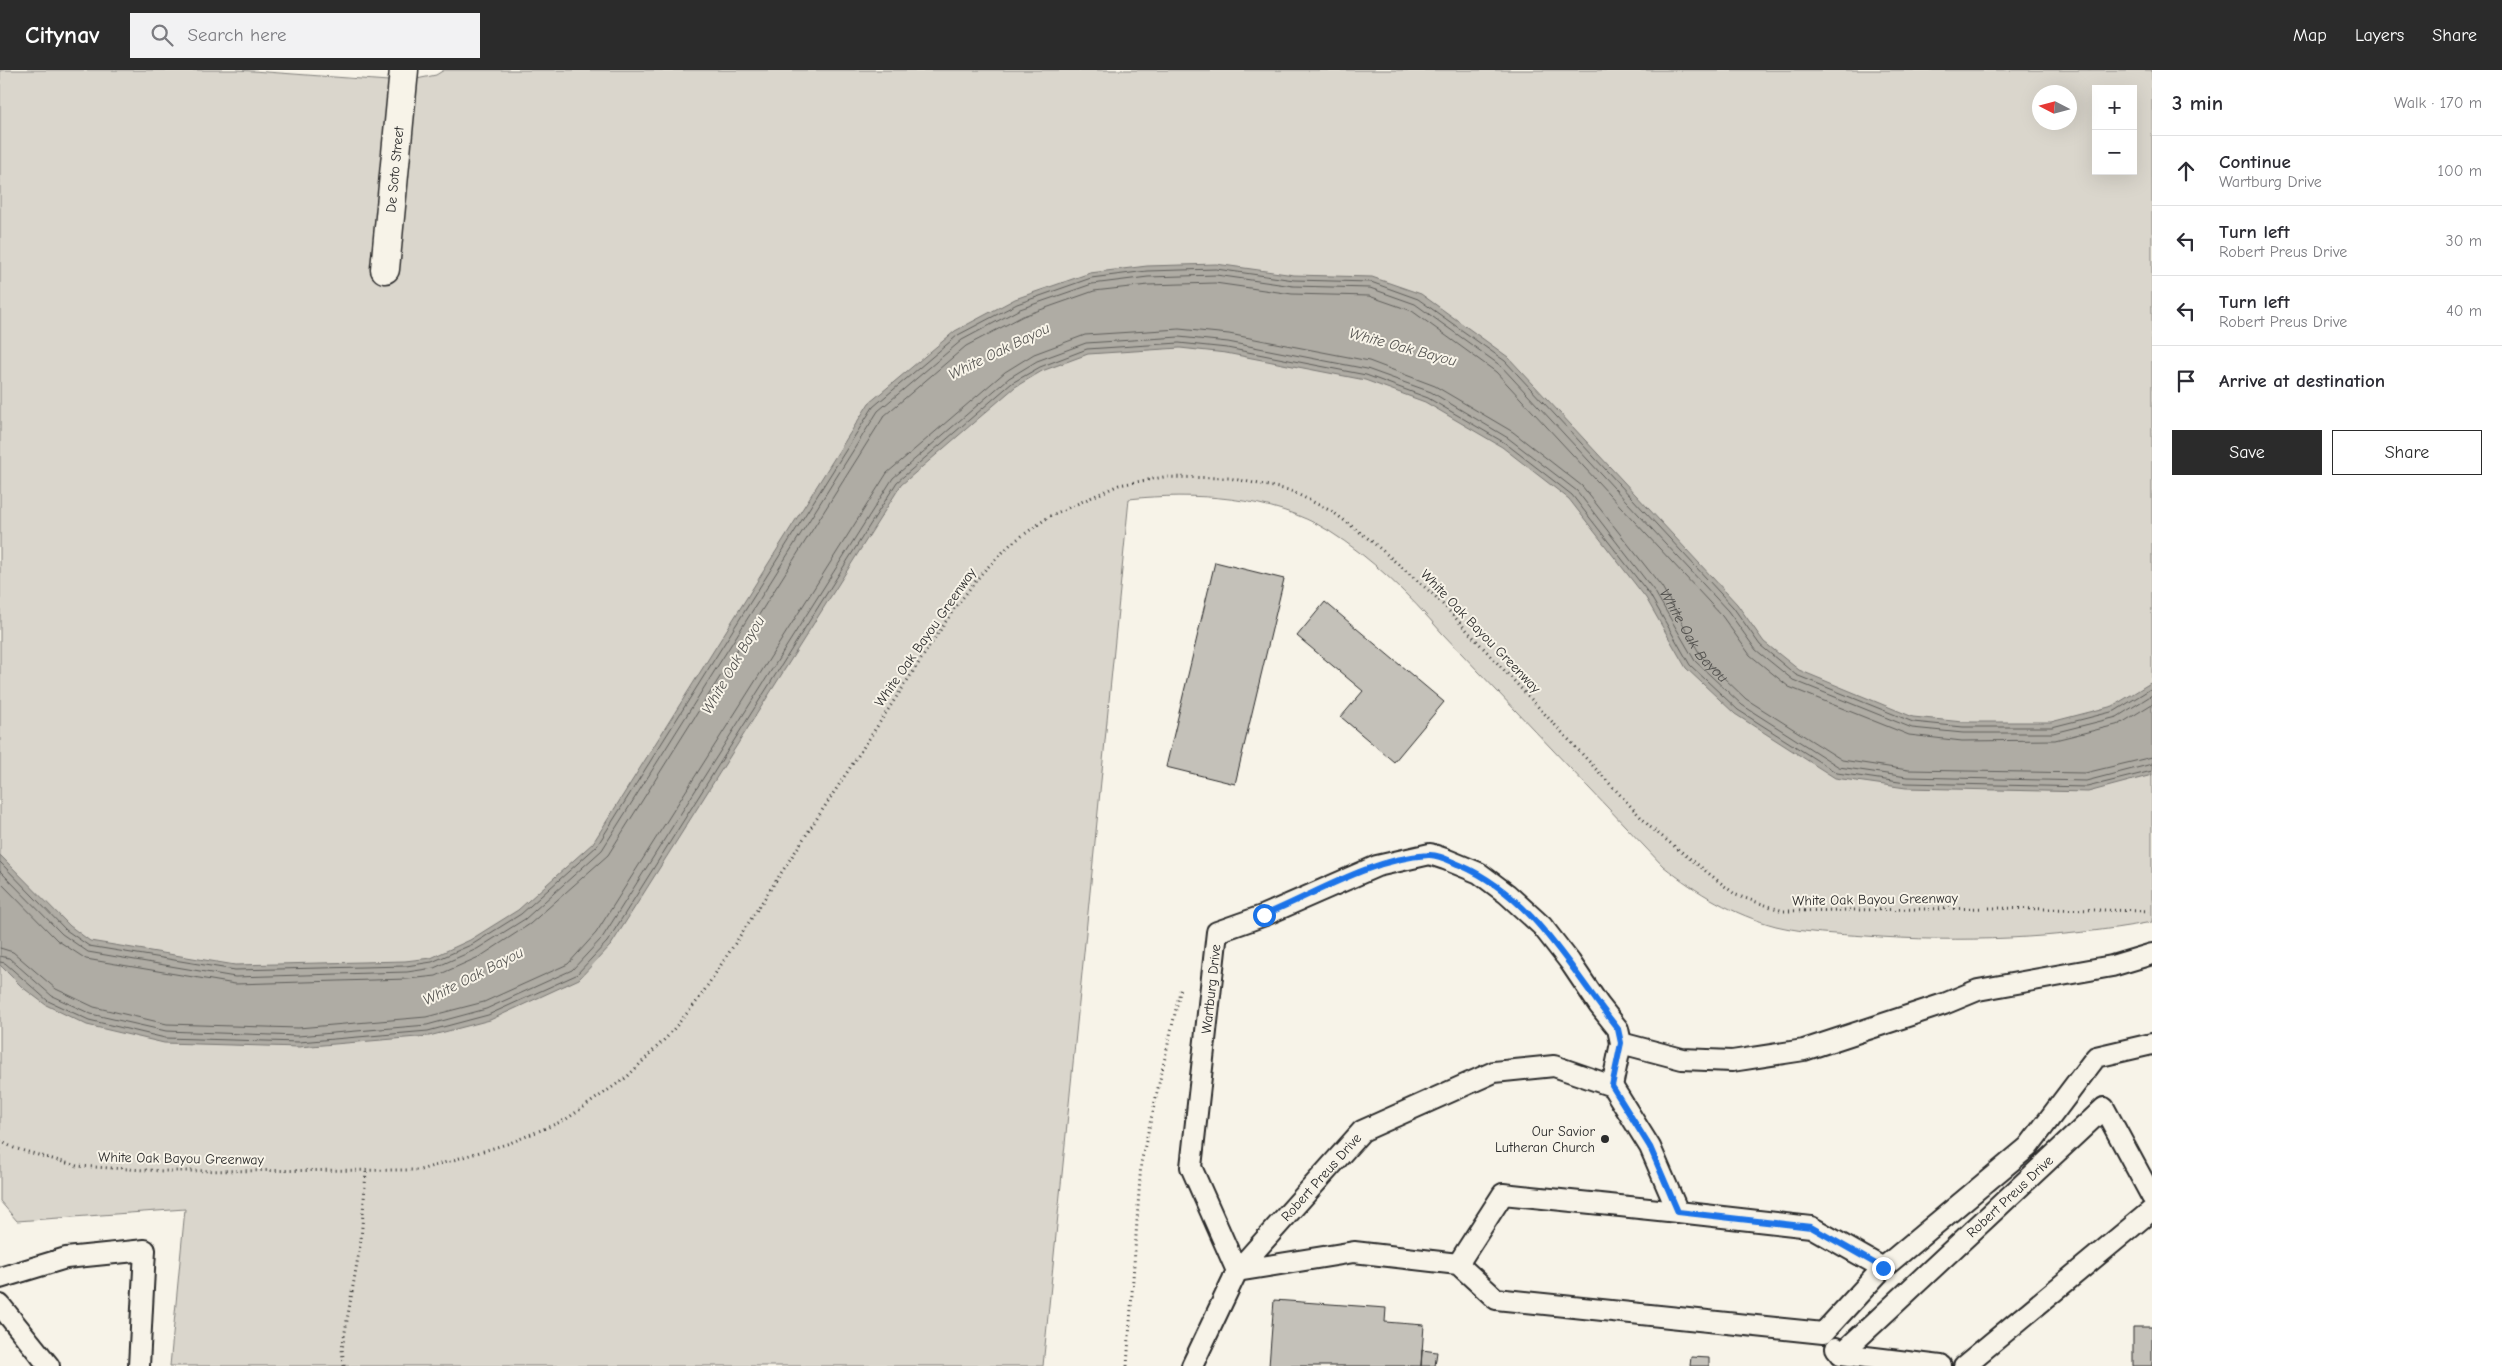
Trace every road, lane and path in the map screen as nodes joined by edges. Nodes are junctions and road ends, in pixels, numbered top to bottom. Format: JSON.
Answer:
{"nodes":[{"id":1,"x":404,"y":70,"type":"edge"},
{"id":2,"x":385,"y":269,"type":"dead end"},
{"id":3,"x":2152,"y":910,"type":"edge"},
{"id":4,"x":2152,"y":954,"type":"edge"},
{"id":5,"x":1181,"y":984,"type":"dead end"},
{"id":6,"x":1621,"y":1043,"type":"junction"},
{"id":7,"x":2152,"y":1044,"type":"edge"},
{"id":8,"x":1612,"y":1086,"type":"junction"},
{"id":9,"x":0,"y":1141,"type":"edge"},
{"id":10,"x":366,"y":1172,"type":"junction"},
{"id":11,"x":2152,"y":1197,"type":"edge"},
{"id":12,"x":2152,"y":1210,"type":"edge"},
{"id":13,"x":1678,"y":1212,"type":"junction"},
{"id":14,"x":1458,"y":1264,"type":"junction"},
{"id":15,"x":1883,"y":1268,"type":"junction"},
{"id":16,"x":1237,"y":1271,"type":"junction"},
{"id":17,"x":0,"y":1278,"type":"edge"},
{"id":18,"x":0,"y":1305,"type":"edge"},
{"id":19,"x":1823,"y":1333,"type":"junction"},
{"id":20,"x":1841,"y":1354,"type":"junction"},
{"id":21,"x":49,"y":1366,"type":"edge"},
{"id":22,"x":139,"y":1366,"type":"edge"},
{"id":23,"x":344,"y":1366,"type":"edge"},
{"id":24,"x":1127,"y":1366,"type":"edge"},
{"id":25,"x":1192,"y":1366,"type":"edge"},
{"id":26,"x":1941,"y":1366,"type":"edge"},
{"id":27,"x":1964,"y":1366,"type":"edge"}],
"edges":[{"from":1,"to":2,"type":"street","name":"De Soto Street"},
{"from":3,"to":10,"type":"path","name":"White Oak Bayou Greenway"},
{"from":4,"to":6,"type":"lane"},
{"from":5,"to":24,"type":"path"},
{"from":6,"to":8,"type":"lane"},
{"from":6,"to":16,"type":"lane","name":"Wartburg Drive"},
{"from":7,"to":15,"type":"lane","name":"Robert Preus Drive"},
{"from":8,"to":13,"type":"lane"},
{"from":8,"to":16,"type":"lane","name":"Robert Preus Drive"},
{"from":9,"to":10,"type":"path","name":"White Oak Bayou Greenway"},
{"from":10,"to":23,"type":"path"},
{"from":11,"to":20,"type":"lane","name":"Robert Preus Drive"},
{"from":12,"to":27,"type":"lane"},
{"from":13,"to":14,"type":"lane"},
{"from":13,"to":15,"type":"lane"},
{"from":14,"to":16,"type":"lane"},
{"from":14,"to":19,"type":"lane"},
{"from":15,"to":19,"type":"lane","name":"Robert Preus Drive"},
{"from":16,"to":25,"type":"lane"},
{"from":17,"to":22,"type":"lane"},
{"from":18,"to":21,"type":"lane"},
{"from":19,"to":20,"type":"lane"},
{"from":20,"to":26,"type":"lane"}]}
